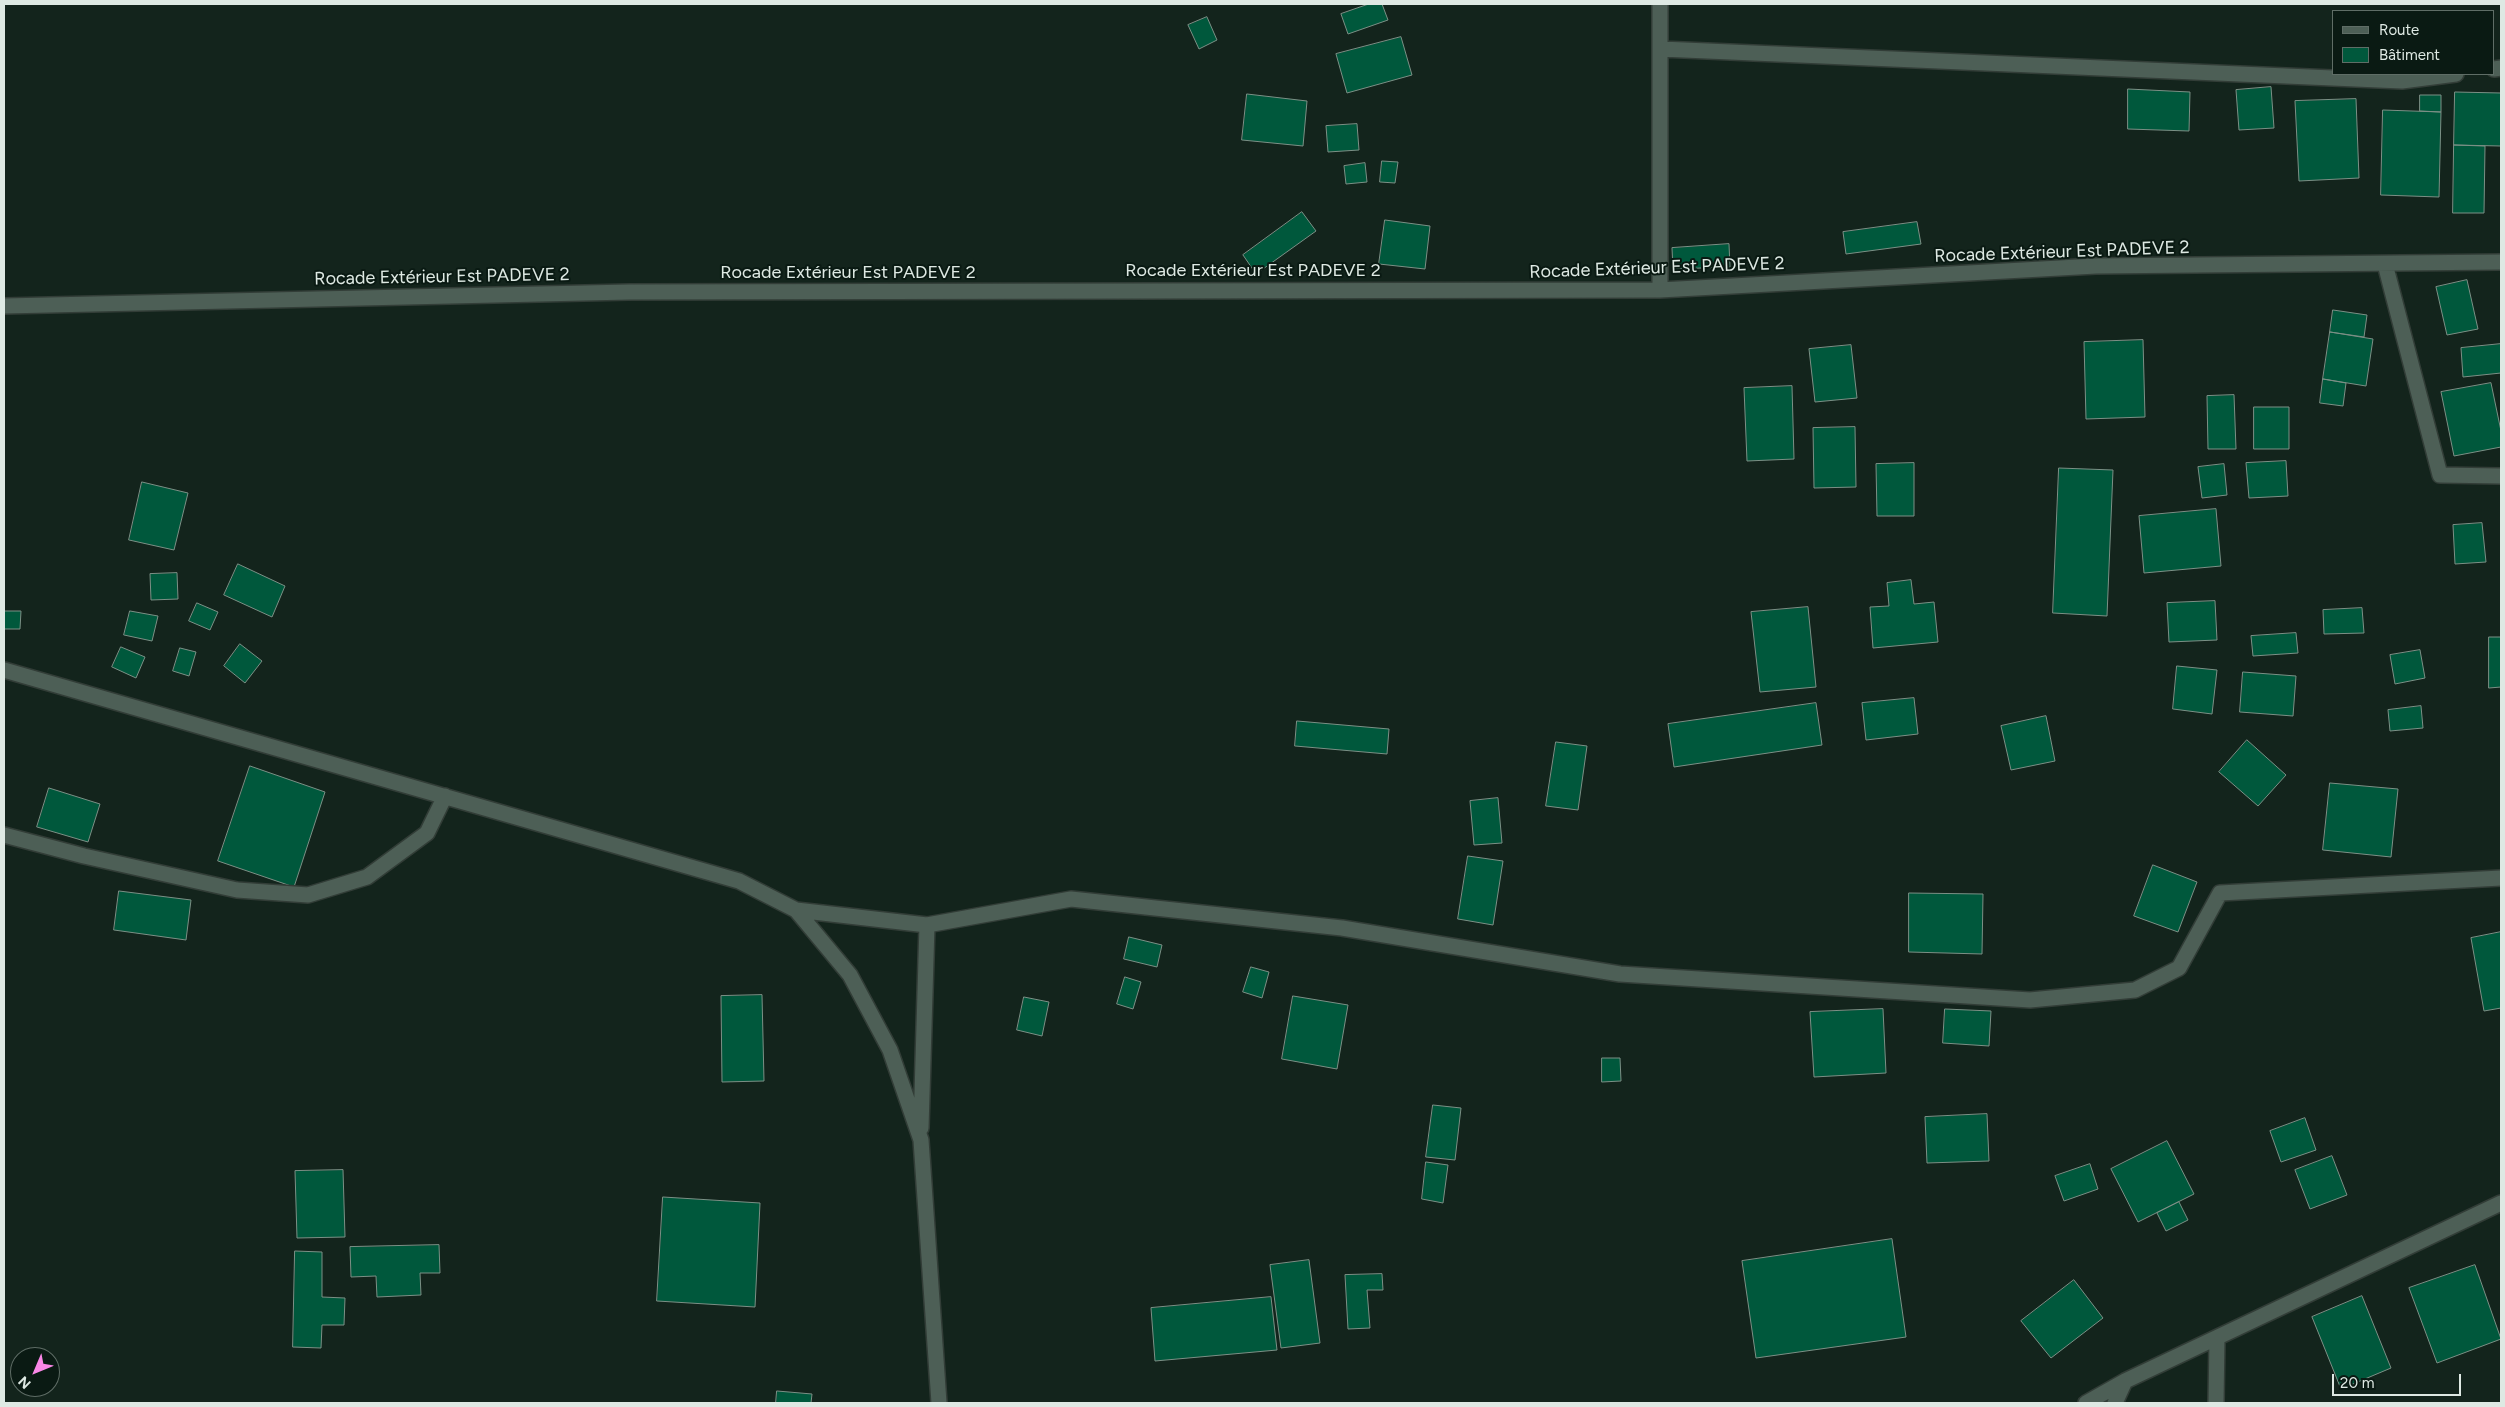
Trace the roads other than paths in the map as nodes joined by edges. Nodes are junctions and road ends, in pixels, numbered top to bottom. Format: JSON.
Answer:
{"nodes":[{"id":1,"x":1660,"y":4,"type":"edge"},
{"id":2,"x":1661,"y":49,"type":"junction"},
{"id":3,"x":2448,"y":75,"type":"edge"},
{"id":4,"x":2501,"y":262,"type":"edge"},
{"id":5,"x":2385,"y":264,"type":"junction"},
{"id":6,"x":1660,"y":290,"type":"junction"},
{"id":7,"x":4,"y":306,"type":"edge"},
{"id":8,"x":2501,"y":476,"type":"edge"},
{"id":9,"x":4,"y":670,"type":"edge"},
{"id":10,"x":445,"y":796,"type":"junction"},
{"id":11,"x":4,"y":835,"type":"edge"},
{"id":12,"x":2501,"y":878,"type":"edge"},
{"id":13,"x":796,"y":910,"type":"junction"},
{"id":14,"x":927,"y":925,"type":"junction"},
{"id":15,"x":921,"y":1140,"type":"junction"},
{"id":16,"x":2501,"y":1203,"type":"edge"},
{"id":17,"x":2217,"y":1338,"type":"junction"},
{"id":18,"x":2125,"y":1381,"type":"junction"},
{"id":19,"x":938,"y":1403,"type":"edge"},
{"id":20,"x":2086,"y":1403,"type":"edge"},
{"id":21,"x":2116,"y":1403,"type":"edge"},
{"id":22,"x":2216,"y":1403,"type":"edge"}],
"edges":[{"from":1,"to":2,"type":"street"},
{"from":2,"to":3,"type":"street"},
{"from":2,"to":6,"type":"street"},
{"from":4,"to":5,"type":"street","name":"Rocade Extérieur Est PADEVE 2"},
{"from":5,"to":6,"type":"street","name":"Rocade Extérieur Est PADEVE 2"},
{"from":5,"to":8,"type":"street"},
{"from":6,"to":7,"type":"street","name":"Rocade Extérieur Est PADEVE 2"},
{"from":9,"to":10,"type":"street"},
{"from":10,"to":11,"type":"street"},
{"from":10,"to":13,"type":"street"},
{"from":12,"to":14,"type":"street"},
{"from":13,"to":14,"type":"street"},
{"from":13,"to":15,"type":"street"},
{"from":14,"to":15,"type":"street"},
{"from":15,"to":19,"type":"street"},
{"from":16,"to":17,"type":"street"},
{"from":17,"to":18,"type":"street"},
{"from":17,"to":22,"type":"street"},
{"from":18,"to":20,"type":"street"},
{"from":18,"to":21,"type":"street"}]}
